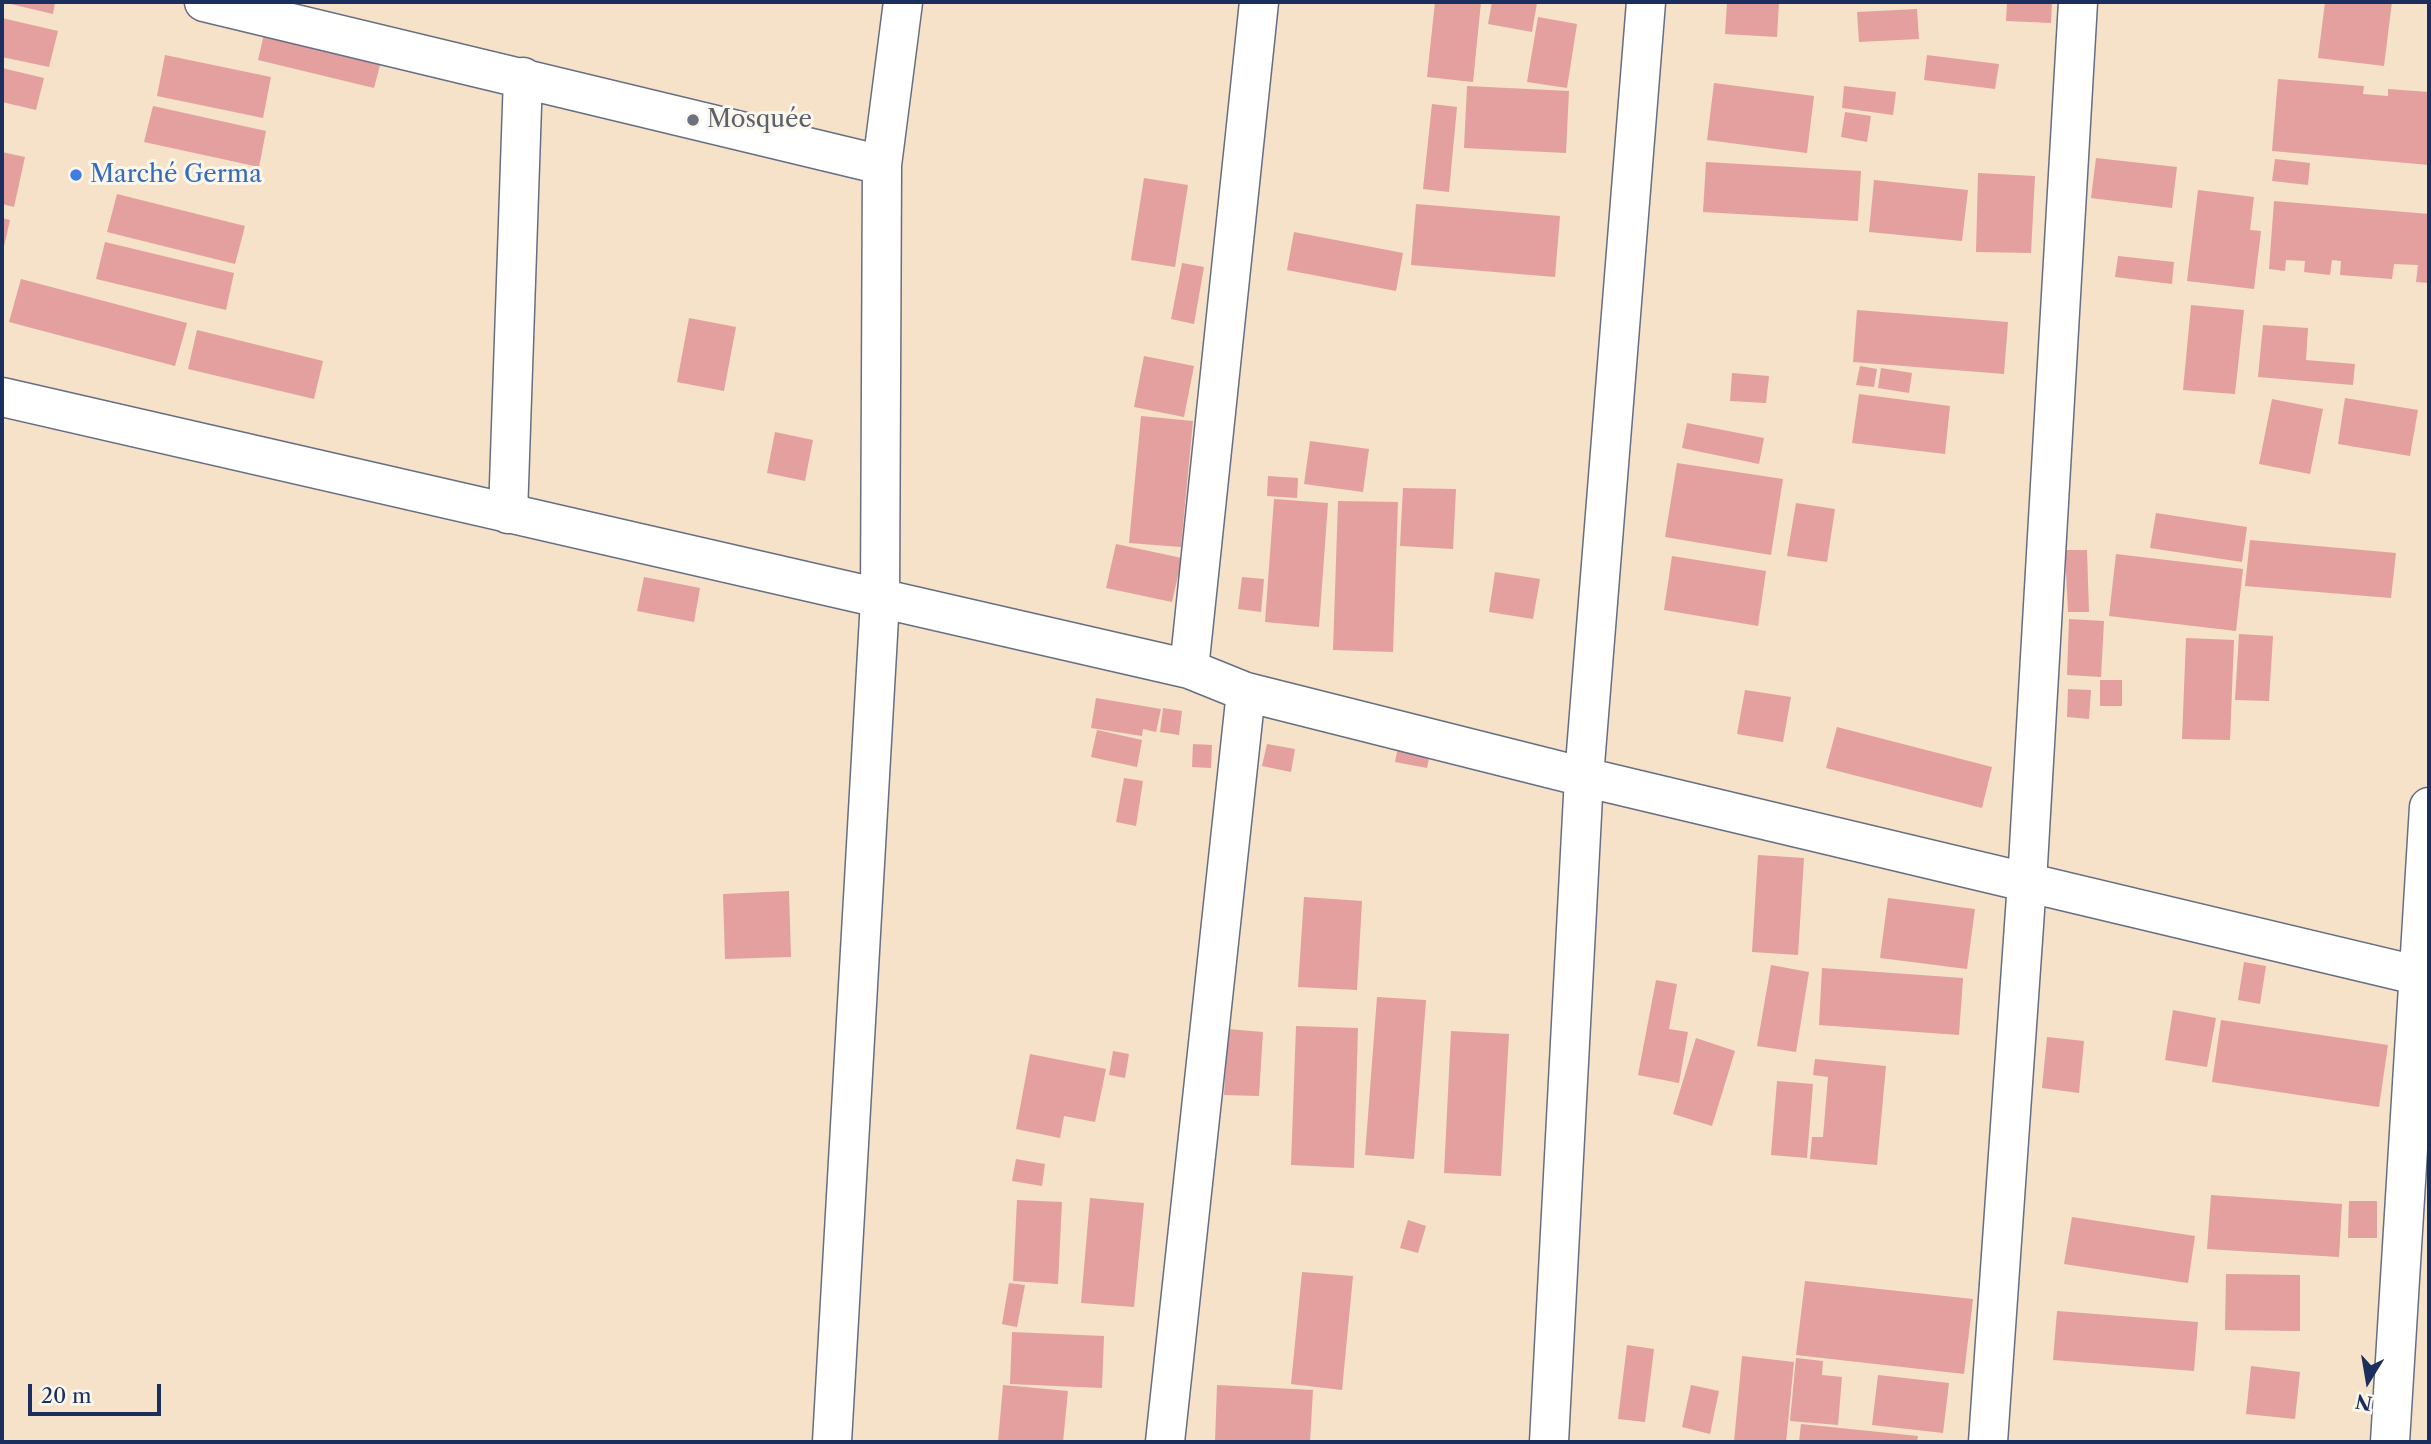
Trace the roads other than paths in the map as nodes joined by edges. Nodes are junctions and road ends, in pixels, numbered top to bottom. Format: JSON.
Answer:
{"nodes":[{"id":1,"x":204,"y":2,"type":"edge"},
{"id":2,"x":903,"y":2,"type":"edge"},
{"id":3,"x":1259,"y":2,"type":"edge"},
{"id":4,"x":1646,"y":2,"type":"edge"},
{"id":5,"x":2078,"y":2,"type":"edge"},
{"id":6,"x":523,"y":77,"type":"junction"},
{"id":7,"x":883,"y":165,"type":"junction"},
{"id":8,"x":2,"y":397,"type":"edge"},
{"id":9,"x":508,"y":514,"type":"junction"},
{"id":10,"x":880,"y":600,"type":"junction"},
{"id":11,"x":1189,"y":669,"type":"junction"},
{"id":12,"x":1246,"y":692,"type":"junction"},
{"id":13,"x":1584,"y":777,"type":"junction"},
{"id":14,"x":2429,"y":807,"type":"edge"},
{"id":15,"x":2027,"y":883,"type":"junction"},
{"id":16,"x":2424,"y":977,"type":"edge"},
{"id":17,"x":832,"y":1442,"type":"edge"},
{"id":18,"x":1165,"y":1442,"type":"edge"},
{"id":19,"x":1549,"y":1442,"type":"edge"},
{"id":20,"x":1988,"y":1442,"type":"edge"},
{"id":21,"x":2390,"y":1442,"type":"edge"}],
"edges":[{"from":1,"to":6,"type":"street"},
{"from":2,"to":7,"type":"street"},
{"from":3,"to":11,"type":"street"},
{"from":4,"to":13,"type":"street"},
{"from":5,"to":15,"type":"street"},
{"from":6,"to":7,"type":"street"},
{"from":6,"to":9,"type":"street"},
{"from":7,"to":10,"type":"street"},
{"from":8,"to":9,"type":"street"},
{"from":9,"to":10,"type":"street"},
{"from":10,"to":11,"type":"street"},
{"from":10,"to":17,"type":"street"},
{"from":11,"to":12,"type":"street"},
{"from":12,"to":13,"type":"street"},
{"from":12,"to":18,"type":"street"},
{"from":13,"to":15,"type":"street"},
{"from":13,"to":19,"type":"street"},
{"from":14,"to":16,"type":"street"},
{"from":15,"to":16,"type":"street"},
{"from":15,"to":20,"type":"street"},
{"from":16,"to":21,"type":"street"}]}
